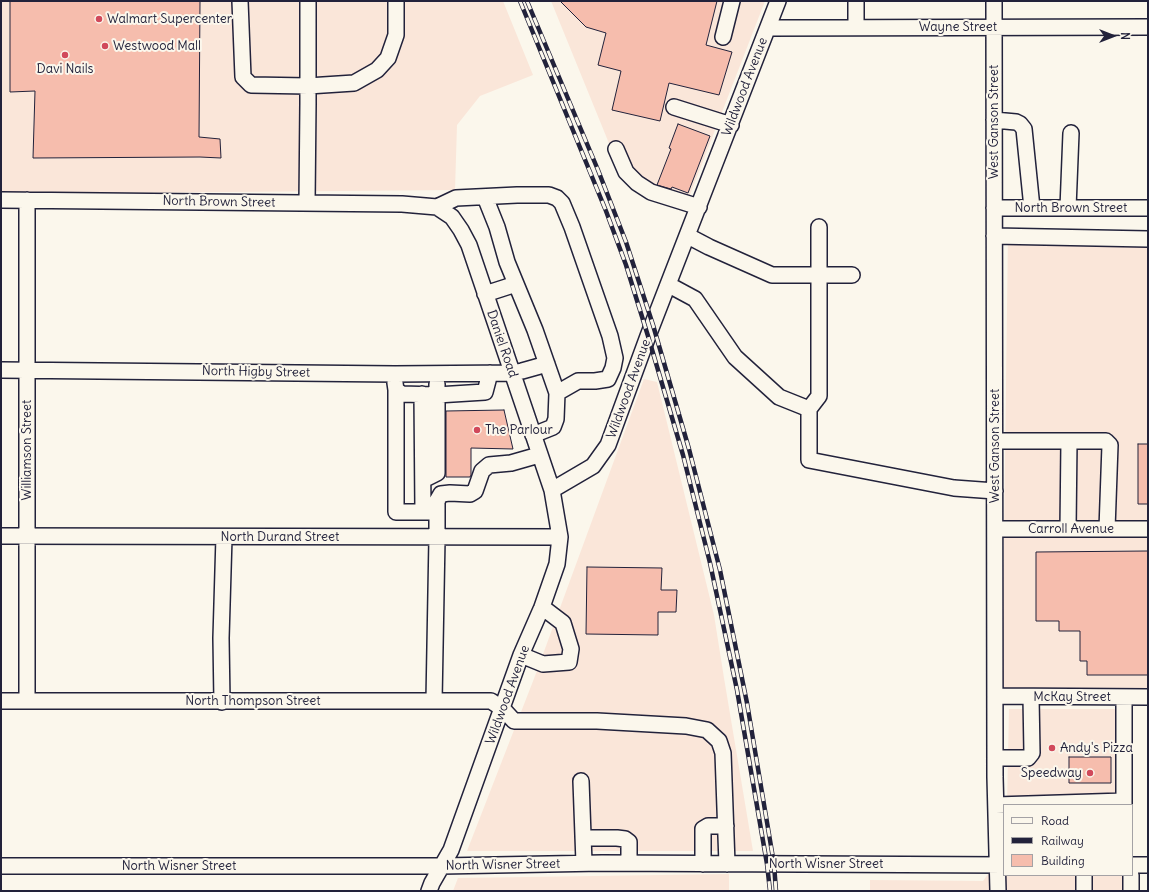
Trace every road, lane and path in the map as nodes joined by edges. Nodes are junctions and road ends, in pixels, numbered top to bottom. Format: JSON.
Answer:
{"nodes":[{"id":1,"x":240,"y":1,"type":"edge"},
{"id":2,"x":308,"y":1,"type":"edge"},
{"id":3,"x":396,"y":1,"type":"edge"},
{"id":4,"x":732,"y":1,"type":"edge"},
{"id":5,"x":778,"y":1,"type":"edge"},
{"id":6,"x":856,"y":1,"type":"edge"},
{"id":7,"x":994,"y":1,"type":"edge"},
{"id":8,"x":994,"y":27,"type":"junction"},
{"id":9,"x":1148,"y":27,"type":"edge"},
{"id":10,"x":768,"y":28,"type":"junction"},
{"id":11,"x":856,"y":28,"type":"junction"},
{"id":12,"x":723,"y":37,"type":"dead end"},
{"id":13,"x":308,"y":86,"type":"junction"},
{"id":14,"x":674,"y":107,"type":"dead end"},
{"id":15,"x":994,"y":120,"type":"junction"},
{"id":16,"x":731,"y":125,"type":"junction"},
{"id":17,"x":1071,"y":133,"type":"dead end"},
{"id":18,"x":616,"y":149,"type":"dead end"},
{"id":19,"x":485,"y":197,"type":"junction"},
{"id":20,"x":1,"y":200,"type":"edge"},
{"id":21,"x":27,"y":200,"type":"junction"},
{"id":22,"x":307,"y":203,"type":"junction"},
{"id":23,"x":699,"y":206,"type":"junction"},
{"id":24,"x":437,"y":207,"type":"junction"},
{"id":25,"x":994,"y":208,"type":"junction"},
{"id":26,"x":1032,"y":208,"type":"junction"},
{"id":27,"x":1068,"y":208,"type":"junction"},
{"id":28,"x":1148,"y":208,"type":"edge"},
{"id":29,"x":819,"y":228,"type":"dead end"},
{"id":30,"x":688,"y":236,"type":"junction"},
{"id":31,"x":994,"y":236,"type":"junction"},
{"id":32,"x":1148,"y":239,"type":"edge"},
{"id":33,"x":819,"y":275,"type":"junction"},
{"id":34,"x":852,"y":275,"type":"dead end"},
{"id":35,"x":516,"y":284,"type":"junction"},
{"id":36,"x":669,"y":284,"type":"junction"},
{"id":37,"x":485,"y":294,"type":"junction"},
{"id":38,"x":547,"y":364,"type":"junction"},
{"id":39,"x":1,"y":370,"type":"edge"},
{"id":40,"x":27,"y":370,"type":"junction"},
{"id":41,"x":490,"y":373,"type":"junction"},
{"id":42,"x":512,"y":373,"type":"junction"},
{"id":43,"x":395,"y":374,"type":"junction"},
{"id":44,"x":437,"y":374,"type":"junction"},
{"id":45,"x":608,"y":379,"type":"junction"},
{"id":46,"x":396,"y":390,"type":"junction"},
{"id":47,"x":628,"y":390,"type":"junction"},
{"id":48,"x":557,"y":393,"type":"junction"},
{"id":49,"x":429,"y":394,"type":"junction"},
{"id":50,"x":809,"y":409,"type":"junction"},
{"id":51,"x":533,"y":435,"type":"junction"},
{"id":52,"x":995,"y":440,"type":"junction"},
{"id":53,"x":1069,"y":441,"type":"junction"},
{"id":54,"x":539,"y":455,"type":"junction"},
{"id":55,"x":552,"y":490,"type":"junction"},
{"id":56,"x":995,"y":491,"type":"junction"},
{"id":57,"x":430,"y":512,"type":"junction"},
{"id":58,"x":995,"y":529,"type":"junction"},
{"id":59,"x":1068,"y":529,"type":"junction"},
{"id":60,"x":1107,"y":529,"type":"junction"},
{"id":61,"x":1148,"y":529,"type":"edge"},
{"id":62,"x":1,"y":536,"type":"edge"},
{"id":63,"x":27,"y":536,"type":"junction"},
{"id":64,"x":224,"y":537,"type":"junction"},
{"id":65,"x":560,"y":537,"type":"junction"},
{"id":66,"x":437,"y":538,"type":"junction"},
{"id":67,"x":542,"y":607,"type":"junction"},
{"id":68,"x":522,"y":655,"type":"junction"},
{"id":69,"x":995,"y":696,"type":"junction"},
{"id":70,"x":1031,"y":697,"type":"junction"},
{"id":71,"x":1124,"y":697,"type":"junction"},
{"id":72,"x":1148,"y":697,"type":"edge"},
{"id":73,"x":27,"y":700,"type":"junction"},
{"id":74,"x":1,"y":701,"type":"edge"},
{"id":75,"x":434,"y":701,"type":"junction"},
{"id":76,"x":222,"y":702,"type":"junction"},
{"id":77,"x":503,"y":709,"type":"junction"},
{"id":78,"x":995,"y":758,"type":"junction"},
{"id":79,"x":581,"y":781,"type":"dead end"},
{"id":80,"x":1124,"y":803,"type":"edge"},
{"id":81,"x":1060,"y":804,"type":"edge"},
{"id":82,"x":996,"y":805,"type":"junction"},
{"id":83,"x":1003,"y":805,"type":"edge"},
{"id":84,"x":726,"y":826,"type":"junction"},
{"id":85,"x":583,"y":838,"type":"junction"},
{"id":86,"x":584,"y":863,"type":"junction"},
{"id":87,"x":629,"y":863,"type":"junction"},
{"id":88,"x":703,"y":864,"type":"junction"},
{"id":89,"x":728,"y":864,"type":"junction"},
{"id":90,"x":1001,"y":865,"type":"edge"},
{"id":91,"x":1133,"y":865,"type":"edge"},
{"id":92,"x":1148,"y":865,"type":"edge"},
{"id":93,"x":1,"y":866,"type":"edge"},
{"id":94,"x":442,"y":866,"type":"junction"},
{"id":95,"x":1084,"y":876,"type":"edge"},
{"id":96,"x":1131,"y":876,"type":"edge"},
{"id":97,"x":429,"y":891,"type":"edge"},
{"id":98,"x":998,"y":891,"type":"edge"},
{"id":99,"x":1084,"y":891,"type":"edge"},
{"id":100,"x":1131,"y":891,"type":"edge"}],
"edges":[{"from":1,"to":13,"type":"street"},
{"from":2,"to":13,"type":"street"},
{"from":3,"to":13,"type":"street"},
{"from":4,"to":12,"type":"street"},
{"from":5,"to":10,"type":"street","name":"Wildwood Avenue"},
{"from":6,"to":11,"type":"street"},
{"from":7,"to":8,"type":"street","name":"West Ganson Street"},
{"from":8,"to":9,"type":"street","name":"Wayne Street"},
{"from":8,"to":11,"type":"street","name":"Wayne Street"},
{"from":8,"to":15,"type":"street","name":"West Ganson Street"},
{"from":10,"to":11,"type":"street","name":"Wayne Street"},
{"from":10,"to":16,"type":"street","name":"Wildwood Avenue"},
{"from":13,"to":22,"type":"street"},
{"from":14,"to":16,"type":"street"},
{"from":15,"to":25,"type":"street","name":"West Ganson Street"},
{"from":15,"to":26,"type":"street"},
{"from":16,"to":23,"type":"street","name":"Wildwood Avenue"},
{"from":17,"to":27,"type":"street"},
{"from":18,"to":23,"type":"street"},
{"from":19,"to":24,"type":"street"},
{"from":19,"to":35,"type":"street"},
{"from":19,"to":45,"type":"street"},
{"from":20,"to":21,"type":"street","name":"North Brown Street"},
{"from":21,"to":22,"type":"street","name":"North Brown Street"},
{"from":21,"to":40,"type":"street","name":"Williamson Street"},
{"from":22,"to":24,"type":"street","name":"North Brown Street"},
{"from":23,"to":30,"type":"street","name":"Wildwood Avenue"},
{"from":24,"to":37,"type":"street","name":"Daniel Road"},
{"from":25,"to":26,"type":"street","name":"North Brown Street"},
{"from":25,"to":31,"type":"street","name":"West Ganson Street"},
{"from":26,"to":27,"type":"street","name":"North Brown Street"},
{"from":27,"to":28,"type":"street","name":"North Brown Street"},
{"from":29,"to":33,"type":"street"},
{"from":30,"to":33,"type":"street"},
{"from":30,"to":36,"type":"street","name":"Wildwood Avenue"},
{"from":31,"to":32,"type":"street"},
{"from":31,"to":52,"type":"street","name":"West Ganson Street"},
{"from":33,"to":34,"type":"street"},
{"from":33,"to":50,"type":"street"},
{"from":35,"to":37,"type":"street"},
{"from":35,"to":38,"type":"street"},
{"from":36,"to":47,"type":"street","name":"Wildwood Avenue"},
{"from":36,"to":50,"type":"street"},
{"from":37,"to":42,"type":"street","name":"Daniel Road"},
{"from":38,"to":42,"type":"street","name":"North Higby Street"},
{"from":38,"to":48,"type":"street"},
{"from":39,"to":40,"type":"street","name":"North Higby Street"},
{"from":40,"to":43,"type":"street","name":"North Higby Street"},
{"from":40,"to":63,"type":"street","name":"Williamson Street"},
{"from":41,"to":42,"type":"street","name":"North Higby Street"},
{"from":41,"to":44,"type":"street","name":"North Higby Street"},
{"from":41,"to":49,"type":"street"},
{"from":42,"to":51,"type":"street","name":"Daniel Road"},
{"from":43,"to":44,"type":"street","name":"North Higby Street"},
{"from":43,"to":46,"type":"street"},
{"from":44,"to":49,"type":"street"},
{"from":45,"to":47,"type":"street"},
{"from":45,"to":48,"type":"street"},
{"from":46,"to":49,"type":"street"},
{"from":46,"to":57,"type":"street"},
{"from":47,"to":55,"type":"street","name":"Wildwood Avenue"},
{"from":48,"to":51,"type":"street"},
{"from":49,"to":57,"type":"street"},
{"from":50,"to":56,"type":"street"},
{"from":51,"to":54,"type":"street","name":"Daniel Road"},
{"from":52,"to":53,"type":"street"},
{"from":52,"to":56,"type":"street","name":"West Ganson Street"},
{"from":53,"to":59,"type":"street"},
{"from":53,"to":60,"type":"street"},
{"from":54,"to":55,"type":"street","name":"Daniel Road"},
{"from":54,"to":57,"type":"street"},
{"from":55,"to":65,"type":"street","name":"Wildwood Avenue"},
{"from":56,"to":58,"type":"street","name":"West Ganson Street"},
{"from":57,"to":66,"type":"street"},
{"from":58,"to":59,"type":"street","name":"Carroll Avenue"},
{"from":58,"to":69,"type":"street","name":"West Ganson Street"},
{"from":59,"to":60,"type":"street","name":"Carroll Avenue"},
{"from":60,"to":61,"type":"street","name":"Carroll Avenue"},
{"from":62,"to":63,"type":"street","name":"North Durand Street"},
{"from":63,"to":64,"type":"street","name":"North Durand Street"},
{"from":63,"to":73,"type":"street","name":"Williamson Street"},
{"from":64,"to":66,"type":"street","name":"North Durand Street"},
{"from":64,"to":76,"type":"street"},
{"from":65,"to":66,"type":"street","name":"North Durand Street"},
{"from":65,"to":67,"type":"street","name":"Wildwood Avenue"},
{"from":66,"to":75,"type":"street"},
{"from":67,"to":68,"type":"street","name":"Wildwood Avenue"},
{"from":67,"to":68,"type":"street"},
{"from":68,"to":77,"type":"street","name":"Wildwood Avenue"},
{"from":69,"to":70,"type":"street","name":"McKay Street"},
{"from":69,"to":78,"type":"street","name":"West Ganson Street"},
{"from":70,"to":71,"type":"street","name":"McKay Street"},
{"from":70,"to":78,"type":"street"},
{"from":71,"to":72,"type":"street","name":"McKay Street"},
{"from":71,"to":80,"type":"street"},
{"from":73,"to":74,"type":"street","name":"North Thompson Street"},
{"from":73,"to":76,"type":"street","name":"North Thompson Street"},
{"from":75,"to":76,"type":"street","name":"North Thompson Street"},
{"from":75,"to":77,"type":"street","name":"North Thompson Street"},
{"from":77,"to":84,"type":"street","name":"North Thompson Street"},
{"from":77,"to":94,"type":"street","name":"Wildwood Avenue"},
{"from":78,"to":82,"type":"street","name":"West Ganson Street"},
{"from":79,"to":85,"type":"street"},
{"from":80,"to":81,"type":"street"},
{"from":82,"to":83,"type":"street"},
{"from":82,"to":90,"type":"street","name":"West Ganson Street"},
{"from":84,"to":88,"type":"street"},
{"from":84,"to":89,"type":"street","name":"North Thompson Street"},
{"from":85,"to":86,"type":"street"},
{"from":85,"to":87,"type":"street"},
{"from":86,"to":87,"type":"street","name":"North Wisner Street"},
{"from":86,"to":94,"type":"street","name":"North Wisner Street"},
{"from":87,"to":88,"type":"street","name":"North Wisner Street"},
{"from":88,"to":89,"type":"street","name":"North Wisner Street"},
{"from":89,"to":90,"type":"street","name":"North Wisner Street"},
{"from":90,"to":98,"type":"street","name":"West Ganson Street"},
{"from":91,"to":92,"type":"street"},
{"from":93,"to":94,"type":"street","name":"North Wisner Street"},
{"from":94,"to":97,"type":"street","name":"Wildwood Avenue"},
{"from":95,"to":99,"type":"street"},
{"from":96,"to":100,"type":"street"}]}
